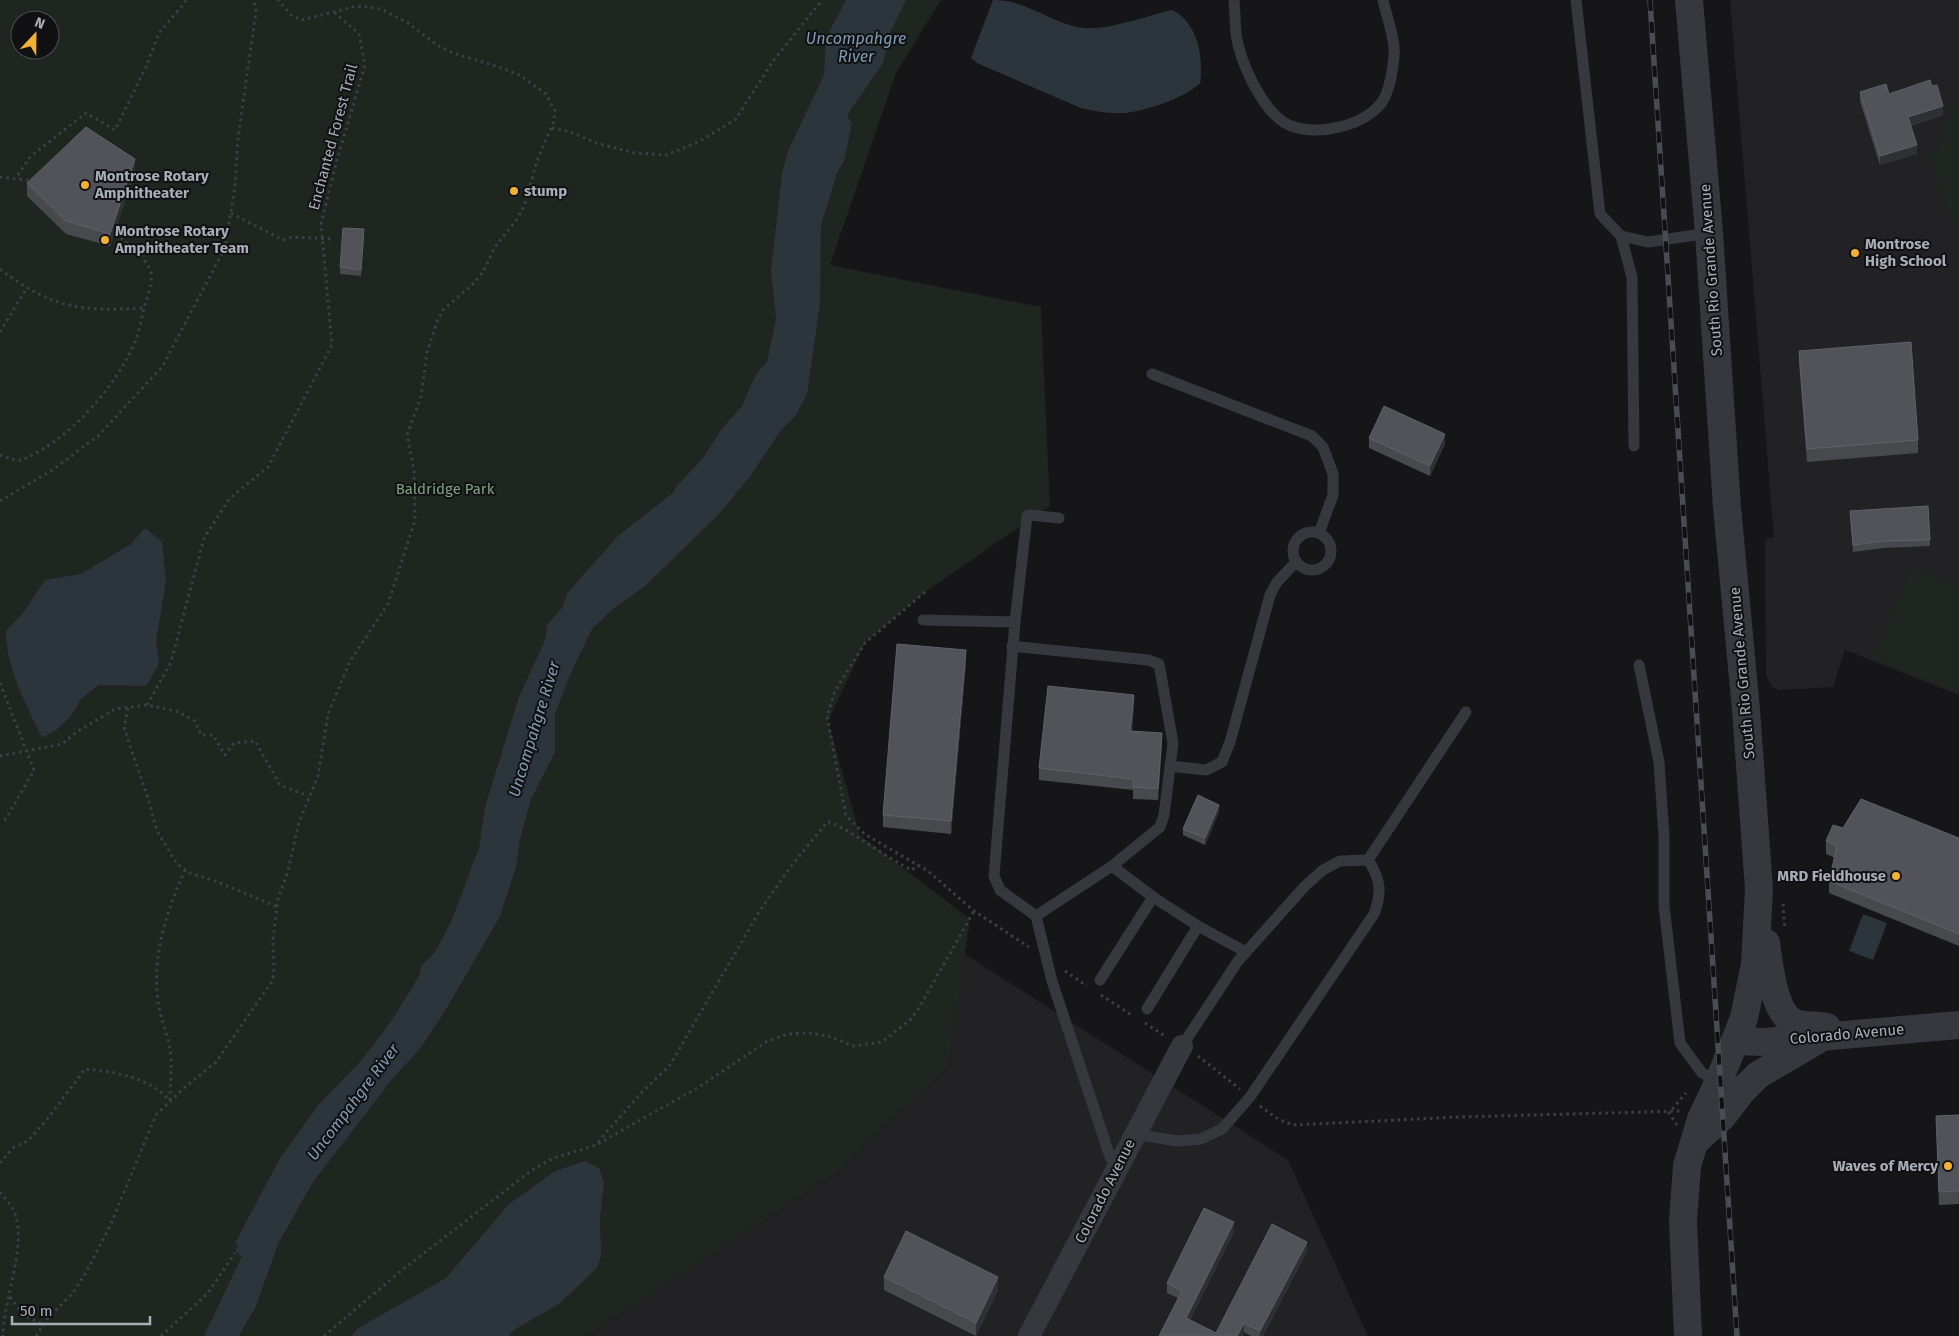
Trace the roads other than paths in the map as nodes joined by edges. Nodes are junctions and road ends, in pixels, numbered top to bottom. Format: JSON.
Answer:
{"nodes":[{"id":1,"x":1234,"y":0,"type":"edge"},
{"id":2,"x":1383,"y":0,"type":"edge"},
{"id":3,"x":1576,"y":0,"type":"edge"},
{"id":4,"x":1689,"y":0,"type":"edge"},
{"id":5,"x":1709,"y":233,"type":"junction"},
{"id":6,"x":1621,"y":236,"type":"junction"},
{"id":7,"x":1152,"y":374,"type":"dead end"},
{"id":8,"x":1634,"y":446,"type":"dead end"},
{"id":9,"x":1059,"y":518,"type":"dead end"},
{"id":10,"x":1319,"y":533,"type":"junction"},
{"id":11,"x":1296,"y":562,"type":"junction"},
{"id":12,"x":923,"y":620,"type":"dead end"},
{"id":13,"x":1014,"y":622,"type":"junction"},
{"id":14,"x":1012,"y":646,"type":"junction"},
{"id":15,"x":1639,"y":665,"type":"dead end"},
{"id":16,"x":1466,"y":712,"type":"dead end"},
{"id":17,"x":1170,"y":766,"type":"junction"},
{"id":18,"x":1368,"y":860,"type":"junction"},
{"id":19,"x":1112,"y":866,"type":"junction"},
{"id":20,"x":1759,"y":889,"type":"junction"},
{"id":21,"x":1153,"y":897,"type":"junction"},
{"id":22,"x":1036,"y":916,"type":"junction"},
{"id":23,"x":1198,"y":926,"type":"junction"},
{"id":24,"x":1246,"y":952,"type":"junction"},
{"id":25,"x":1100,"y":980,"type":"dead end"},
{"id":26,"x":1147,"y":1009,"type":"dead end"},
{"id":27,"x":1959,"y":1025,"type":"edge"},
{"id":28,"x":1868,"y":1033,"type":"junction"},
{"id":29,"x":1826,"y":1035,"type":"junction"},
{"id":30,"x":1735,"y":1041,"type":"junction"},
{"id":31,"x":1182,"y":1046,"type":"joint"},
{"id":32,"x":1719,"y":1081,"type":"junction"},
{"id":33,"x":1134,"y":1134,"type":"junction"},
{"id":34,"x":1693,"y":1143,"type":"junction"},
{"id":35,"x":1118,"y":1165,"type":"junction"},
{"id":36,"x":1029,"y":1336,"type":"edge"},
{"id":37,"x":1688,"y":1336,"type":"edge"}],
"edges":[{"from":1,"to":2,"type":"lane"},
{"from":3,"to":6,"type":"lane"},
{"from":4,"to":5,"type":"street","name":"South Rio Grande Avenue"},
{"from":5,"to":6,"type":"lane"},
{"from":5,"to":20,"type":"street","name":"South Rio Grande Avenue"},
{"from":6,"to":8,"type":"lane"},
{"from":7,"to":10,"type":"lane"},
{"from":9,"to":13,"type":"lane"},
{"from":10,"to":11,"type":"lane"},
{"from":10,"to":11,"type":"lane"},
{"from":11,"to":17,"type":"lane"},
{"from":12,"to":13,"type":"lane"},
{"from":13,"to":14,"type":"lane"},
{"from":14,"to":17,"type":"lane"},
{"from":14,"to":22,"type":"lane"},
{"from":15,"to":32,"type":"lane"},
{"from":16,"to":18,"type":"lane"},
{"from":17,"to":19,"type":"lane"},
{"from":18,"to":24,"type":"lane"},
{"from":18,"to":33,"type":"lane"},
{"from":19,"to":21,"type":"lane"},
{"from":19,"to":22,"type":"lane"},
{"from":20,"to":28,"type":"street"},
{"from":20,"to":30,"type":"street","name":"South Rio Grande Avenue"},
{"from":21,"to":23,"type":"lane"},
{"from":21,"to":25,"type":"lane"},
{"from":22,"to":35,"type":"lane"},
{"from":23,"to":24,"type":"lane"},
{"from":23,"to":26,"type":"lane"},
{"from":24,"to":31,"type":"lane"},
{"from":27,"to":28,"type":"street","name":"Colorado Avenue"},
{"from":28,"to":29,"type":"street","name":"Colorado Avenue"},
{"from":29,"to":30,"type":"street","name":"Colorado Avenue"},
{"from":29,"to":34,"type":"street"},
{"from":30,"to":32,"type":"street","name":"South Rio Grande Avenue"},
{"from":31,"to":33,"type":"street","name":"Colorado Avenue"},
{"from":32,"to":34,"type":"street","name":"South Rio Grande Avenue"},
{"from":33,"to":35,"type":"street","name":"Colorado Avenue"},
{"from":34,"to":37,"type":"street","name":"South Rio Grande Avenue"},
{"from":35,"to":36,"type":"street","name":"Colorado Avenue"}]}
